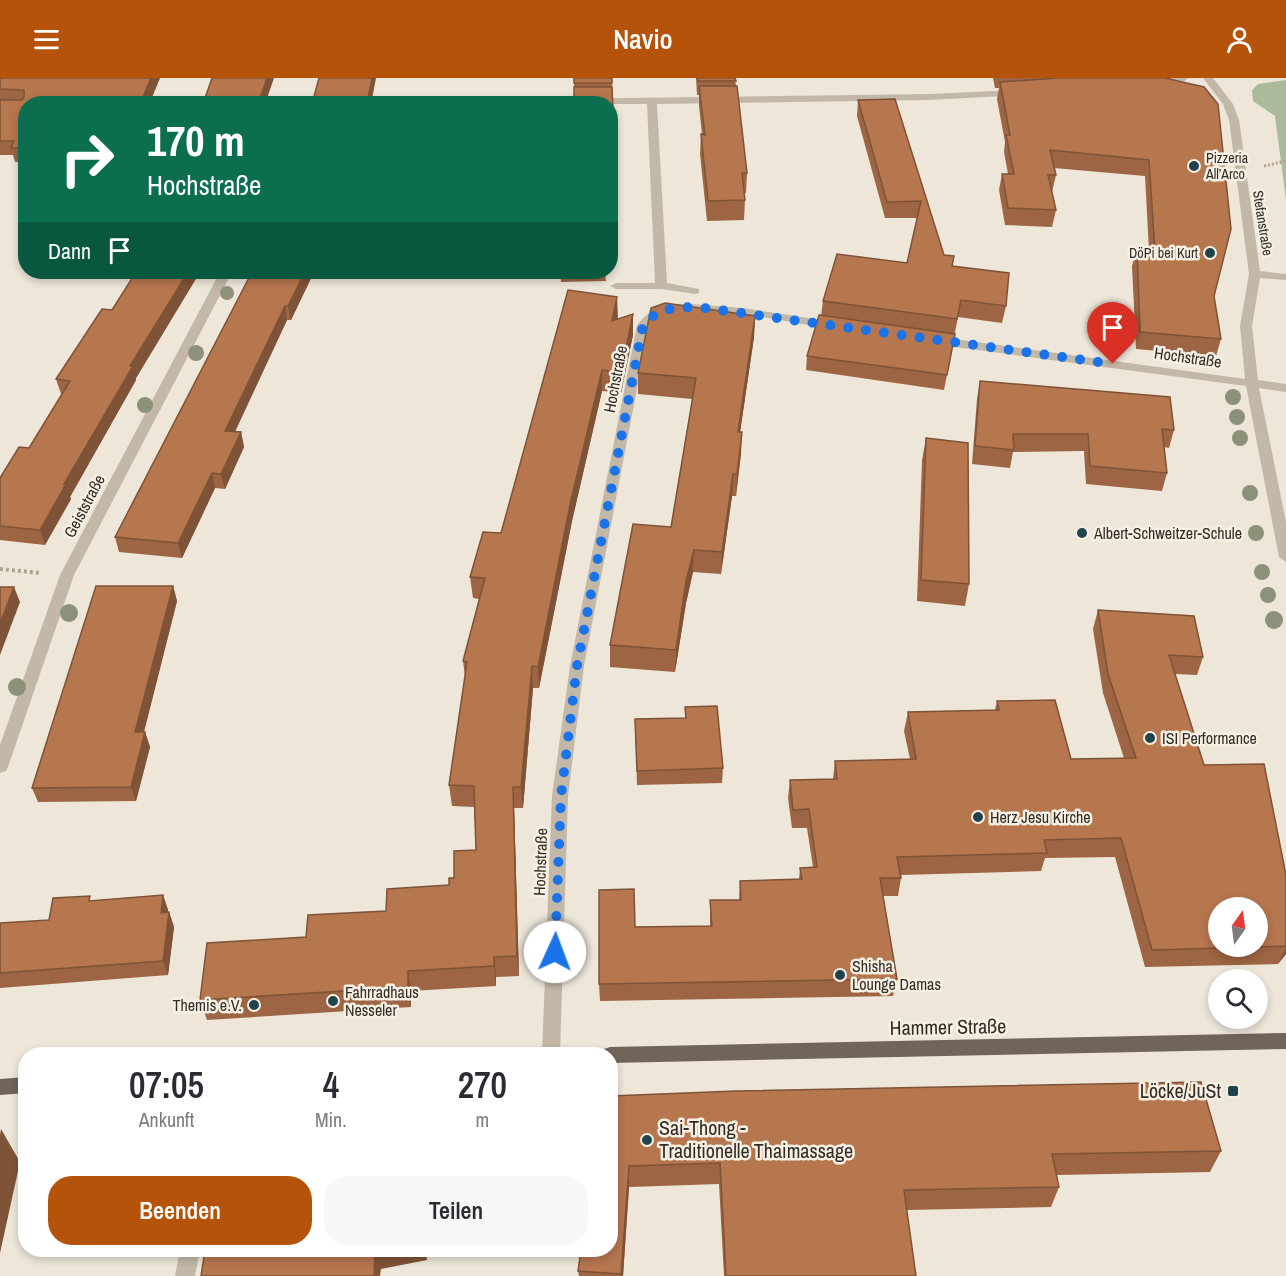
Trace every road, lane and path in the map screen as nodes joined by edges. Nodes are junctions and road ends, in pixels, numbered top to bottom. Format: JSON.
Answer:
{"nodes":[{"id":1,"x":1184,"y":78,"type":"edge"},
{"id":2,"x":1208,"y":78,"type":"edge"},
{"id":3,"x":1141,"y":82,"type":"edge"},
{"id":4,"x":1023,"y":93,"type":"edge"},
{"id":5,"x":652,"y":100,"type":"junction"},
{"id":6,"x":618,"y":101,"type":"edge"},
{"id":7,"x":1256,"y":274,"type":"junction"},
{"id":8,"x":1286,"y":277,"type":"edge"},
{"id":9,"x":222,"y":279,"type":"edge"},
{"id":10,"x":616,"y":286,"type":"dead end"},
{"id":11,"x":661,"y":286,"type":"junction"},
{"id":12,"x":695,"y":291,"type":"dead end"},
{"id":13,"x":850,"y":328,"type":"edge"},
{"id":14,"x":921,"y":338,"type":"edge"},
{"id":15,"x":1252,"y":383,"type":"junction"},
{"id":16,"x":1286,"y":388,"type":"edge"},
{"id":17,"x":1286,"y":557,"type":"edge"},
{"id":18,"x":0,"y":569,"type":"edge"},
{"id":19,"x":67,"y":575,"type":"junction"},
{"id":20,"x":0,"y":767,"type":"edge"},
{"id":21,"x":1286,"y":1041,"type":"edge"},
{"id":22,"x":551,"y":1047,"type":"edge"},
{"id":23,"x":618,"y":1055,"type":"edge"},
{"id":24,"x":18,"y":1086,"type":"edge"},
{"id":25,"x":0,"y":1087,"type":"edge"},
{"id":26,"x":189,"y":1257,"type":"edge"},
{"id":27,"x":185,"y":1276,"type":"edge"}],
"edges":[{"from":1,"to":3,"type":"street"},
{"from":2,"to":7,"type":"street","name":"Stefanstraße"},
{"from":4,"to":5,"type":"street"},
{"from":5,"to":6,"type":"street"},
{"from":5,"to":11,"type":"street"},
{"from":7,"to":8,"type":"street","name":"Stefanstraße"},
{"from":7,"to":15,"type":"street","name":"Stefanstraße"},
{"from":9,"to":19,"type":"street","name":"Geiststraße"},
{"from":10,"to":11,"type":"street"},
{"from":11,"to":12,"type":"street"},
{"from":13,"to":22,"type":"street","name":"Hochstraße"},
{"from":14,"to":15,"type":"street","name":"Hochstraße"},
{"from":15,"to":16,"type":"street","name":"Hochstraße"},
{"from":15,"to":17,"type":"street","name":"Stefanstraße"},
{"from":18,"to":19,"type":"path"},
{"from":19,"to":20,"type":"street","name":"Geiststraße"},
{"from":21,"to":23,"type":"main road","name":"Hammer Straße"},
{"from":24,"to":25,"type":"main road"},
{"from":26,"to":27,"type":"street"}]}
